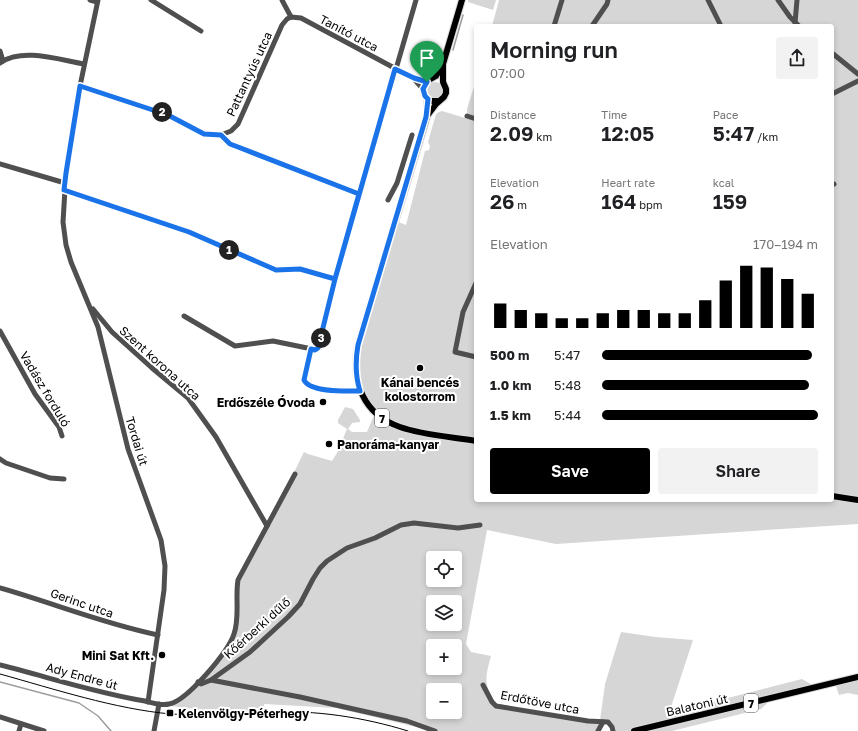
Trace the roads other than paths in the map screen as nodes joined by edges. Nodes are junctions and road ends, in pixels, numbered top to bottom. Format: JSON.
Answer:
{"nodes":[{"id":1,"x":90,"y":0,"type":"edge"},
{"id":2,"x":151,"y":0,"type":"edge"},
{"id":3,"x":282,"y":0,"type":"edge"},
{"id":4,"x":416,"y":0,"type":"edge"},
{"id":5,"x":462,"y":0,"type":"edge"},
{"id":6,"x":562,"y":0,"type":"edge"},
{"id":7,"x":608,"y":0,"type":"edge"},
{"id":8,"x":708,"y":0,"type":"edge"},
{"id":9,"x":778,"y":0,"type":"edge"},
{"id":10,"x":797,"y":0,"type":"edge"},
{"id":11,"x":97,"y":1,"type":"edge"},
{"id":12,"x":291,"y":17,"type":"junction"},
{"id":13,"x":555,"y":24,"type":"edge"},
{"id":14,"x":593,"y":24,"type":"edge"},
{"id":15,"x":720,"y":24,"type":"edge"},
{"id":16,"x":797,"y":24,"type":"edge"},
{"id":17,"x":201,"y":32,"type":"dead end"},
{"id":18,"x":0,"y":51,"type":"edge"},
{"id":19,"x":834,"y":55,"type":"edge"},
{"id":20,"x":1,"y":62,"type":"edge"},
{"id":21,"x":84,"y":64,"type":"junction"},
{"id":22,"x":443,"y":64,"type":"junction"},
{"id":23,"x":395,"y":69,"type":"junction"},
{"id":24,"x":858,"y":74,"type":"edge"},
{"id":25,"x":414,"y":78,"type":"junction"},
{"id":26,"x":434,"y":79,"type":"junction"},
{"id":27,"x":858,"y":81,"type":"edge"},
{"id":28,"x":427,"y":82,"type":"junction"},
{"id":29,"x":443,"y":82,"type":"junction"},
{"id":30,"x":80,"y":86,"type":"junction"},
{"id":31,"x":423,"y":89,"type":"junction"},
{"id":32,"x":834,"y":93,"type":"edge"},
{"id":33,"x":428,"y":99,"type":"junction"},
{"id":34,"x":438,"y":101,"type":"junction"},
{"id":35,"x":467,"y":116,"type":"dead end"},
{"id":36,"x":426,"y":117,"type":"junction"},
{"id":37,"x":474,"y":118,"type":"edge"},
{"id":38,"x":221,"y":135,"type":"junction"},
{"id":39,"x":412,"y":135,"type":"dead end"},
{"id":40,"x":408,"y":148,"type":"junction"},
{"id":41,"x":416,"y":151,"type":"junction"},
{"id":42,"x":0,"y":164,"type":"edge"},
{"id":43,"x":65,"y":183,"type":"junction"},
{"id":44,"x":64,"y":190,"type":"junction"},
{"id":45,"x":359,"y":194,"type":"junction"},
{"id":46,"x":388,"y":200,"type":"dead end"},
{"id":47,"x":335,"y":279,"type":"junction"},
{"id":48,"x":474,"y":295,"type":"edge"},
{"id":49,"x":86,"y":299,"type":"junction"},
{"id":50,"x":184,"y":316,"type":"dead end"},
{"id":51,"x":0,"y":331,"type":"edge"},
{"id":52,"x":311,"y":349,"type":"junction"},
{"id":53,"x":474,"y":357,"type":"edge"},
{"id":54,"x":360,"y":391,"type":"junction"},
{"id":55,"x":62,"y":436,"type":"dead end"},
{"id":56,"x":474,"y":441,"type":"edge"},
{"id":57,"x":0,"y":459,"type":"edge"},
{"id":58,"x":295,"y":474,"type":"dead end"},
{"id":59,"x":64,"y":479,"type":"dead end"},
{"id":60,"x":834,"y":496,"type":"edge"},
{"id":61,"x":858,"y":500,"type":"edge"},
{"id":62,"x":480,"y":525,"type":"dead end"},
{"id":63,"x":267,"y":526,"type":"junction"},
{"id":64,"x":0,"y":588,"type":"edge"},
{"id":65,"x":158,"y":635,"type":"junction"},
{"id":66,"x":0,"y":664,"type":"edge"},
{"id":67,"x":858,"y":677,"type":"edge"},
{"id":68,"x":211,"y":680,"type":"junction"},
{"id":69,"x":198,"y":682,"type":"junction"},
{"id":70,"x":484,"y":685,"type":"dead end"},
{"id":71,"x":148,"y":702,"type":"junction"},
{"id":72,"x":159,"y":704,"type":"junction"},
{"id":73,"x":0,"y":717,"type":"edge"},
{"id":74,"x":603,"y":722,"type":"junction"},
{"id":75,"x":21,"y":724,"type":"junction"},
{"id":76,"x":19,"y":731,"type":"edge"},
{"id":77,"x":44,"y":731,"type":"edge"},
{"id":78,"x":154,"y":731,"type":"edge"},
{"id":79,"x":435,"y":731,"type":"edge"},
{"id":80,"x":598,"y":731,"type":"edge"},
{"id":81,"x":613,"y":731,"type":"edge"},
{"id":82,"x":634,"y":731,"type":"edge"}],
"edges":[{"from":1,"to":11,"type":"street"},
{"from":2,"to":17,"type":"street"},
{"from":3,"to":12,"type":"street"},
{"from":4,"to":23,"type":"street"},
{"from":5,"to":22,"type":"main road","number":"7"},
{"from":6,"to":13,"type":"street"},
{"from":7,"to":14,"type":"street"},
{"from":8,"to":15,"type":"street"},
{"from":9,"to":16,"type":"street"},
{"from":10,"to":16,"type":"street"},
{"from":11,"to":21,"type":"street","name":"Tordai út"},
{"from":12,"to":23,"type":"street","name":"Tanító utca"},
{"from":12,"to":38,"type":"street","name":"Pattantyús utca"},
{"from":18,"to":20,"type":"street"},
{"from":19,"to":24,"type":"street"},
{"from":20,"to":21,"type":"street"},
{"from":21,"to":30,"type":"street","name":"Tordai út"},
{"from":22,"to":26,"type":"main road","number":"7"},
{"from":22,"to":29,"type":"main road","number":"7"},
{"from":23,"to":25,"type":"street","name":"Tanító utca"},
{"from":23,"to":45,"type":"street"},
{"from":25,"to":28,"type":"street","name":"Tanító utca"},
{"from":25,"to":31,"type":"street","name":"Tanító utca"},
{"from":26,"to":28,"type":"main road"},
{"from":26,"to":29,"type":"main road"},
{"from":27,"to":32,"type":"street"},
{"from":28,"to":31,"type":"main road"},
{"from":29,"to":34,"type":"main road","number":"7"},
{"from":30,"to":38,"type":"street"},
{"from":30,"to":43,"type":"street","name":"Tordai út"},
{"from":31,"to":33,"type":"main road"},
{"from":33,"to":34,"type":"main road"},
{"from":33,"to":36,"type":"main road","number":"7"},
{"from":34,"to":36,"type":"main road","number":"7"},
{"from":35,"to":37,"type":"street"},
{"from":36,"to":41,"type":"main road","number":"7"},
{"from":38,"to":45,"type":"street"},
{"from":39,"to":40,"type":"street"},
{"from":40,"to":41,"type":"street"},
{"from":40,"to":46,"type":"street"},
{"from":41,"to":54,"type":"main road","number":"7"},
{"from":42,"to":43,"type":"street"},
{"from":43,"to":44,"type":"street","name":"Tordai út"},
{"from":44,"to":47,"type":"street"},
{"from":44,"to":49,"type":"street","name":"Tordai út"},
{"from":45,"to":47,"type":"street"},
{"from":47,"to":52,"type":"street"},
{"from":48,"to":53,"type":"street"},
{"from":49,"to":63,"type":"street","name":"Szent korona utca"},
{"from":49,"to":65,"type":"street","name":"Tordai út"},
{"from":50,"to":52,"type":"street"},
{"from":51,"to":55,"type":"street","name":"Vadász forduló"},
{"from":52,"to":54,"type":"street"},
{"from":54,"to":56,"type":"main road","number":"7"},
{"from":57,"to":59,"type":"street"},
{"from":58,"to":63,"type":"street","name":"Ady Endre út"},
{"from":60,"to":61,"type":"main road"},
{"from":62,"to":68,"type":"street","name":"Kőérberki dűlő"},
{"from":63,"to":69,"type":"street","name":"Ady Endre út"},
{"from":64,"to":65,"type":"street","name":"Gerinc utca"},
{"from":65,"to":71,"type":"street","name":"Tordai út"},
{"from":66,"to":71,"type":"street","name":"Ady Endre út"},
{"from":67,"to":82,"type":"main road","name":"Balatoni út","number":"7"},
{"from":68,"to":69,"type":"street","name":"Kőérberki dűlő"},
{"from":68,"to":79,"type":"street","name":"Kőérberki dűlő"},
{"from":69,"to":72,"type":"street","name":"Ady Endre út"},
{"from":70,"to":74,"type":"street","name":"Erdőtöve utca"},
{"from":71,"to":72,"type":"street","name":"Ady Endre út"},
{"from":72,"to":78,"type":"street"},
{"from":73,"to":75,"type":"street"},
{"from":74,"to":80,"type":"street"},
{"from":74,"to":81,"type":"street"},
{"from":75,"to":76,"type":"street"},
{"from":75,"to":77,"type":"street"}]}
